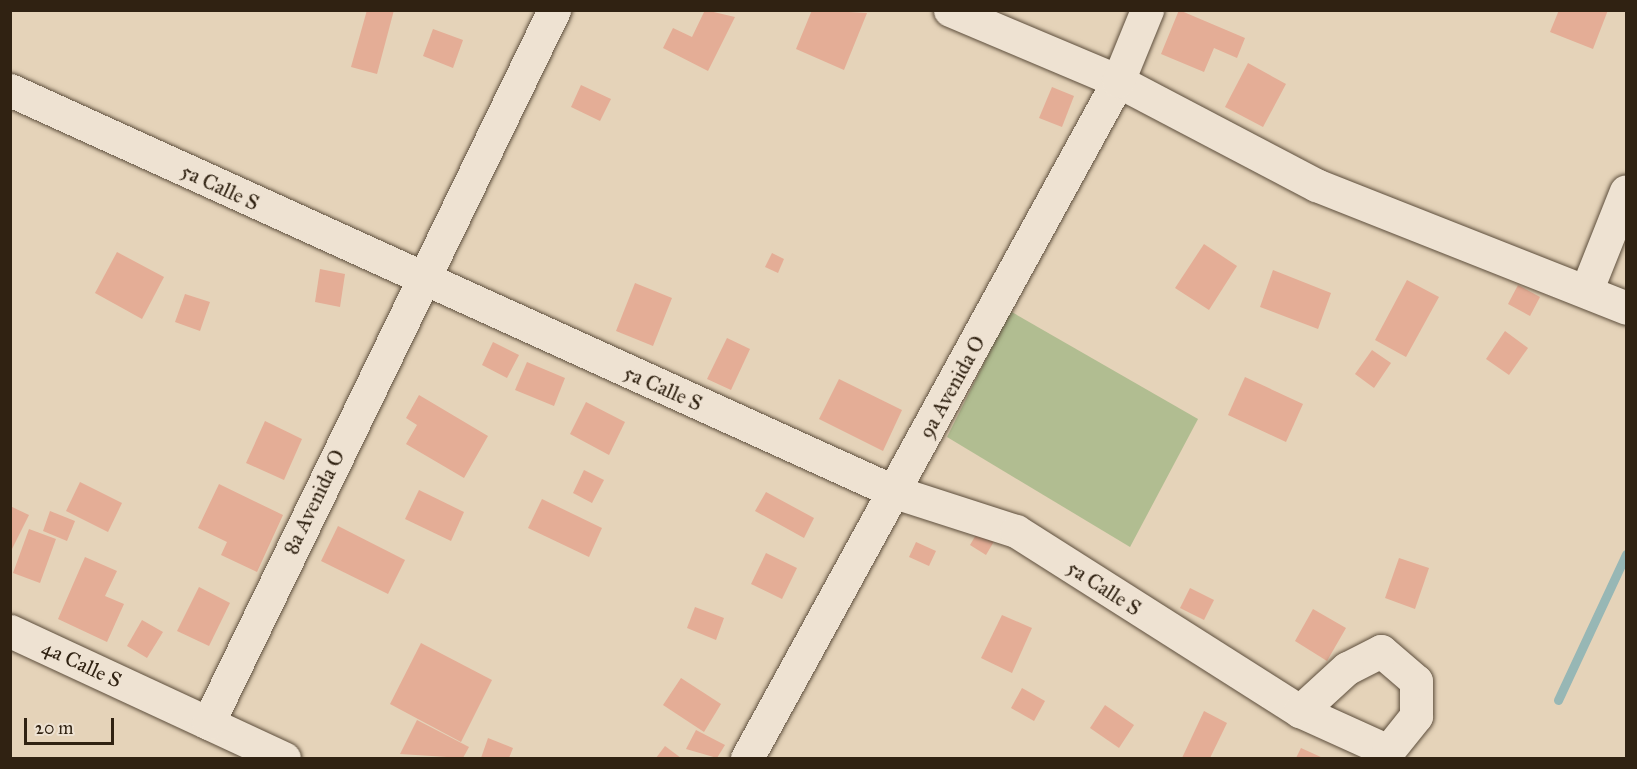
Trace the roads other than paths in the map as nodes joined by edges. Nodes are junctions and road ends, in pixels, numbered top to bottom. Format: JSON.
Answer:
{"nodes":[{"id":1,"x":554,"y":10,"type":"edge"},
{"id":2,"x":950,"y":10,"type":"edge"},
{"id":3,"x":1147,"y":10,"type":"edge"},
{"id":4,"x":1118,"y":81,"type":"junction"},
{"id":5,"x":10,"y":90,"type":"edge"},
{"id":6,"x":1626,"y":191,"type":"edge"},
{"id":7,"x":420,"y":280,"type":"junction"},
{"id":8,"x":1587,"y":289,"type":"junction"},
{"id":9,"x":1626,"y":308,"type":"edge"},
{"id":10,"x":895,"y":492,"type":"junction"},
{"id":11,"x":10,"y":631,"type":"edge"},
{"id":12,"x":1300,"y":711,"type":"dead end"},
{"id":13,"x":208,"y":723,"type":"junction"},
{"id":14,"x":284,"y":759,"type":"edge"},
{"id":15,"x":747,"y":759,"type":"edge"}],
"edges":[{"from":1,"to":7,"type":"street","name":"8a Avenida O"},
{"from":2,"to":4,"type":"street"},
{"from":3,"to":4,"type":"street","name":"9a Avenida O"},
{"from":4,"to":8,"type":"street"},
{"from":4,"to":10,"type":"street","name":"9a Avenida O"},
{"from":5,"to":7,"type":"street","name":"5a Calle S"},
{"from":6,"to":8,"type":"street"},
{"from":7,"to":10,"type":"street","name":"5a Calle S"},
{"from":7,"to":13,"type":"street","name":"8a Avenida O"},
{"from":8,"to":9,"type":"street"},
{"from":10,"to":12,"type":"street","name":"5a Calle S"},
{"from":10,"to":15,"type":"street","name":"9a Avenida O"},
{"from":11,"to":13,"type":"street","name":"4a Calle S"},
{"from":13,"to":14,"type":"street","name":"4a Calle S"}]}
